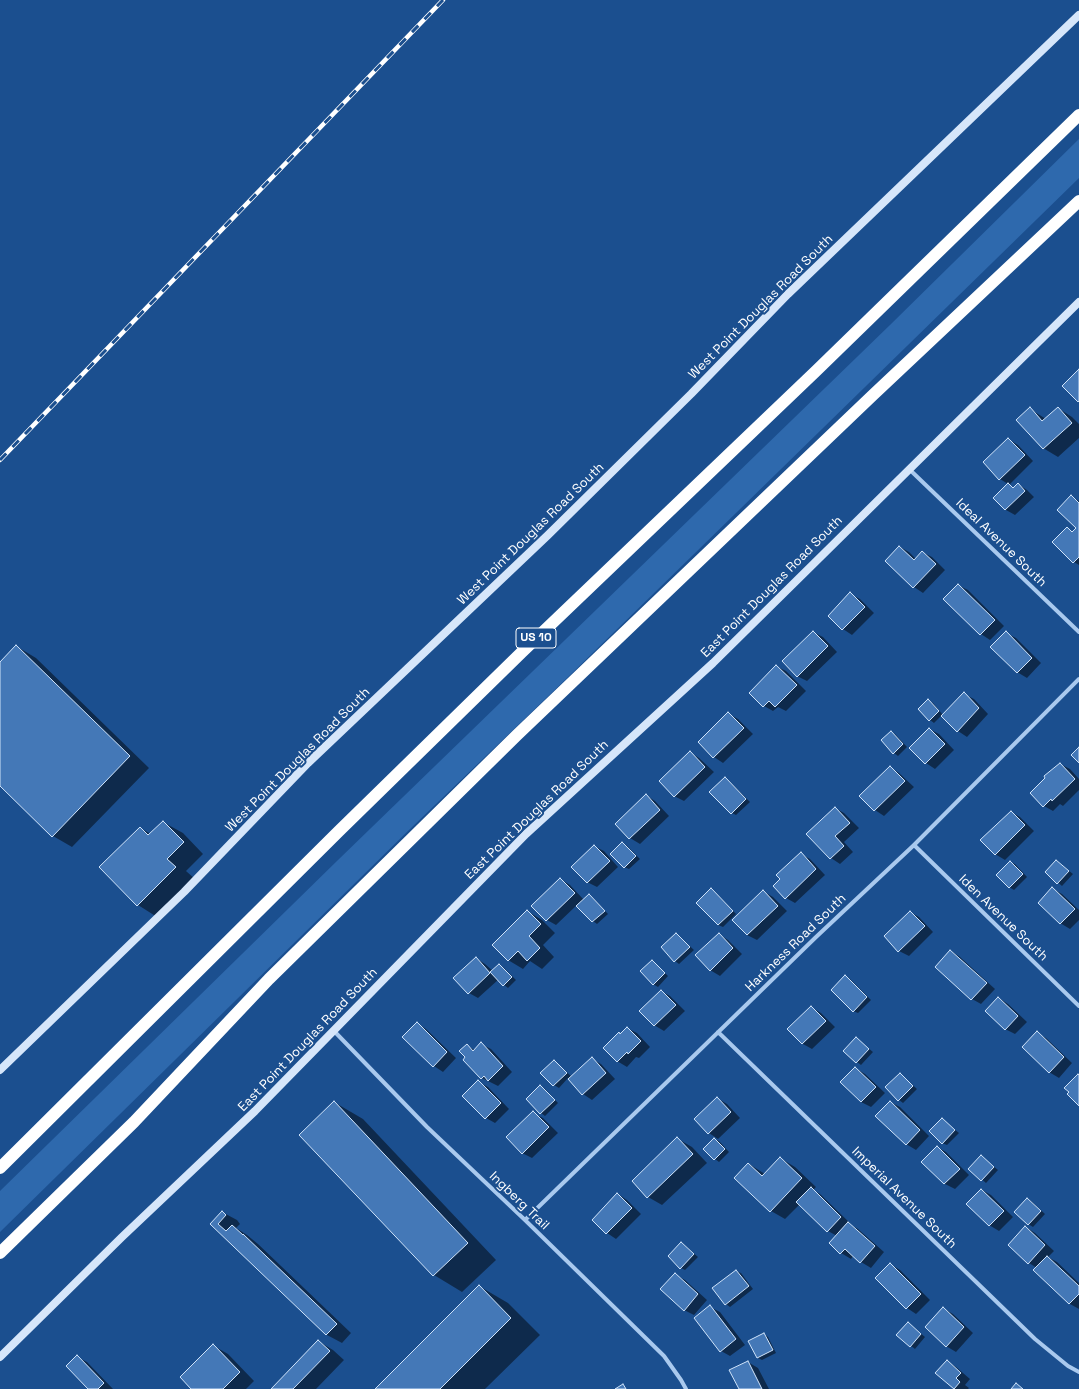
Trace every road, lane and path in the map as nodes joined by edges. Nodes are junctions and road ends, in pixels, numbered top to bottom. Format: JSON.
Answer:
{"nodes":[{"id":1,"x":1079,"y":16,"type":"edge"},
{"id":2,"x":1079,"y":115,"type":"edge"},
{"id":3,"x":1079,"y":201,"type":"edge"},
{"id":4,"x":1079,"y":302,"type":"edge"},
{"id":5,"x":909,"y":468,"type":"junction"},
{"id":6,"x":1079,"y":632,"type":"edge"},
{"id":7,"x":1079,"y":679,"type":"edge"},
{"id":8,"x":914,"y":845,"type":"junction"},
{"id":9,"x":1079,"y":1006,"type":"edge"},
{"id":10,"x":334,"y":1031,"type":"junction"},
{"id":11,"x":718,"y":1032,"type":"junction"},
{"id":12,"x":0,"y":1070,"type":"edge"},
{"id":13,"x":0,"y":1168,"type":"edge"},
{"id":14,"x":525,"y":1220,"type":"junction"},
{"id":15,"x":0,"y":1253,"type":"edge"},
{"id":16,"x":0,"y":1357,"type":"edge"},
{"id":17,"x":1079,"y":1372,"type":"edge"},
{"id":18,"x":686,"y":1389,"type":"edge"}],
"edges":[{"from":1,"to":12,"type":"street","name":"West Point Douglas Road South"},
{"from":2,"to":13,"type":"highway","number":"US 10"},
{"from":3,"to":15,"type":"highway"},
{"from":4,"to":5,"type":"street","name":"East Point Douglas Road South"},
{"from":5,"to":6,"type":"street","name":"Ideal Avenue South"},
{"from":5,"to":10,"type":"street","name":"East Point Douglas Road South"},
{"from":7,"to":8,"type":"street","name":"Harkness Road South"},
{"from":8,"to":9,"type":"street","name":"Iden Avenue South"},
{"from":8,"to":11,"type":"street","name":"Harkness Road South"},
{"from":10,"to":14,"type":"street","name":"Ingberg Trail"},
{"from":10,"to":16,"type":"street","name":"East Point Douglas Road South"},
{"from":11,"to":14,"type":"street","name":"Harkness Road South"},
{"from":11,"to":17,"type":"street","name":"Imperial Avenue South"},
{"from":14,"to":18,"type":"street","name":"Ingberg Trail"}]}
